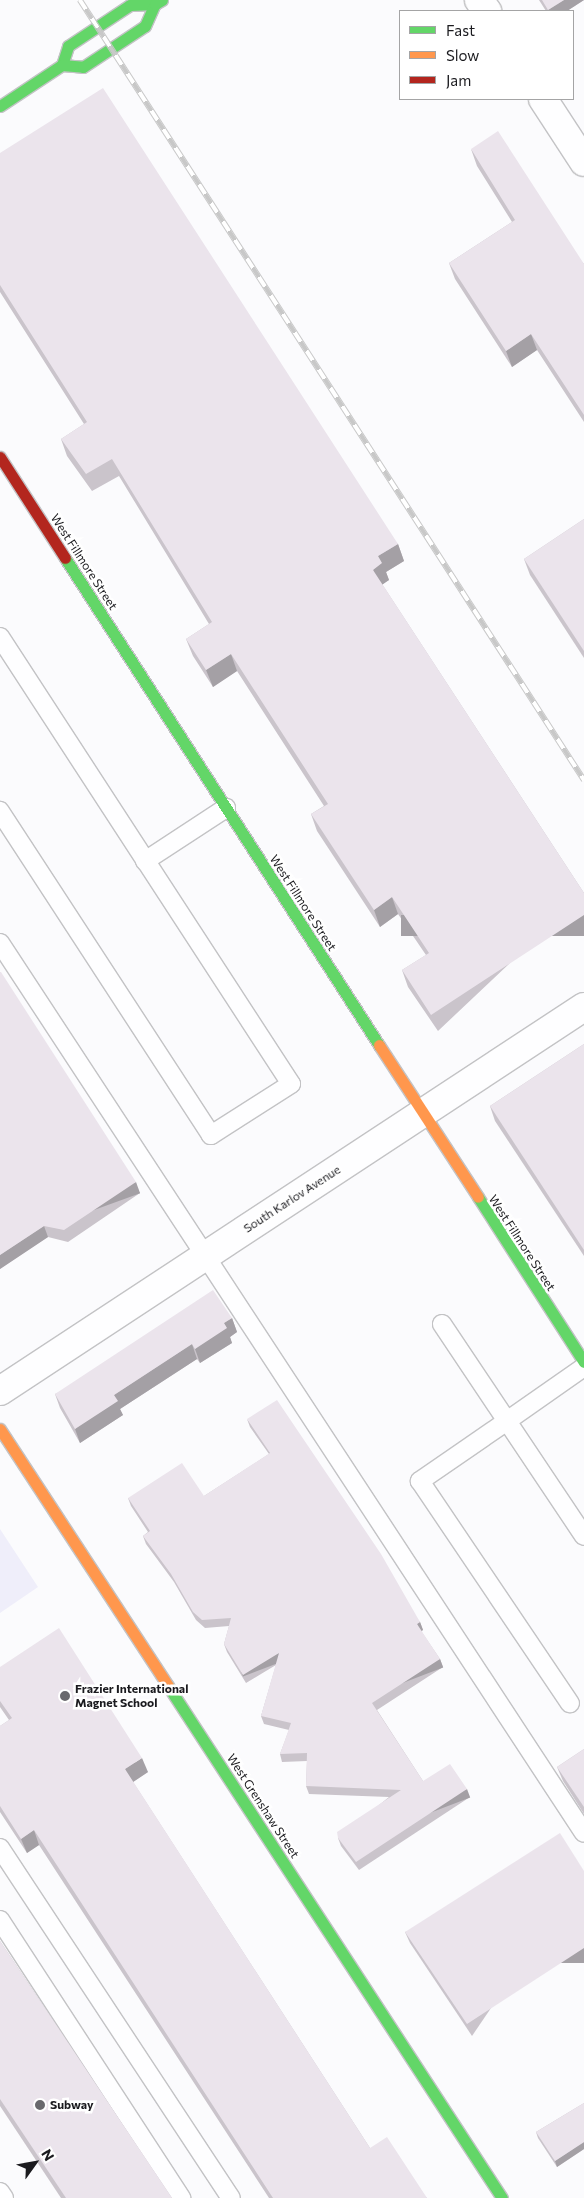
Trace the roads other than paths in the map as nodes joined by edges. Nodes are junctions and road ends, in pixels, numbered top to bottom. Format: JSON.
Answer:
{"nodes":[{"id":1,"x":159,"y":2,"type":"edge"},
{"id":2,"x":62,"y":66,"type":"junction"},
{"id":3,"x":544,"y":100,"type":"edge"},
{"id":4,"x":0,"y":106,"type":"edge"},
{"id":5,"x":584,"y":162,"type":"edge"},
{"id":6,"x":0,"y":457,"type":"edge"},
{"id":7,"x":0,"y":637,"type":"edge"},
{"id":8,"x":226,"y":808,"type":"junction"},
{"id":9,"x":0,"y":811,"type":"edge"},
{"id":10,"x":145,"y":861,"type":"junction"},
{"id":11,"x":0,"y":943,"type":"edge"},
{"id":12,"x":584,"y":1007,"type":"edge"},
{"id":13,"x":422,"y":1114,"type":"junction"},
{"id":14,"x":207,"y":1255,"type":"junction"},
{"id":15,"x":442,"y":1324,"type":"dead end"},
{"id":16,"x":584,"y":1362,"type":"edge"},
{"id":17,"x":584,"y":1367,"type":"edge"},
{"id":18,"x":0,"y":1391,"type":"edge"},
{"id":19,"x":507,"y":1421,"type":"junction"},
{"id":20,"x":0,"y":1429,"type":"edge"},
{"id":21,"x":584,"y":1536,"type":"edge"},
{"id":22,"x":570,"y":1703,"type":"dead end"},
{"id":23,"x":584,"y":1833,"type":"edge"},
{"id":24,"x":0,"y":1848,"type":"edge"},
{"id":25,"x":0,"y":1920,"type":"edge"},
{"id":26,"x":0,"y":2192,"type":"edge"},
{"id":27,"x":4,"y":2198,"type":"edge"},
{"id":28,"x":181,"y":2198,"type":"edge"},
{"id":29,"x":231,"y":2198,"type":"edge"},
{"id":30,"x":502,"y":2198,"type":"edge"}],
"edges":[{"from":1,"to":2,"type":"street"},
{"from":1,"to":2,"type":"street"},
{"from":2,"to":4,"type":"street"},
{"from":3,"to":5,"type":"street"},
{"from":6,"to":8,"type":"street","name":"West Fillmore Street"},
{"from":7,"to":10,"type":"lane"},
{"from":8,"to":10,"type":"lane"},
{"from":8,"to":13,"type":"street","name":"West Fillmore Street"},
{"from":9,"to":10,"type":"lane"},
{"from":11,"to":14,"type":"lane"},
{"from":12,"to":13,"type":"street","name":"South Karlov Avenue"},
{"from":13,"to":14,"type":"street","name":"South Karlov Avenue"},
{"from":13,"to":16,"type":"street","name":"West Fillmore Street"},
{"from":14,"to":18,"type":"street","name":"South Karlov Avenue"},
{"from":14,"to":23,"type":"lane"},
{"from":15,"to":19,"type":"lane"},
{"from":17,"to":19,"type":"lane"},
{"from":19,"to":21,"type":"lane"},
{"from":19,"to":22,"type":"lane"},
{"from":20,"to":30,"type":"street","name":"West Grenshaw Street"},
{"from":24,"to":29,"type":"lane"},
{"from":25,"to":28,"type":"lane"},
{"from":26,"to":27,"type":"lane"}]}
